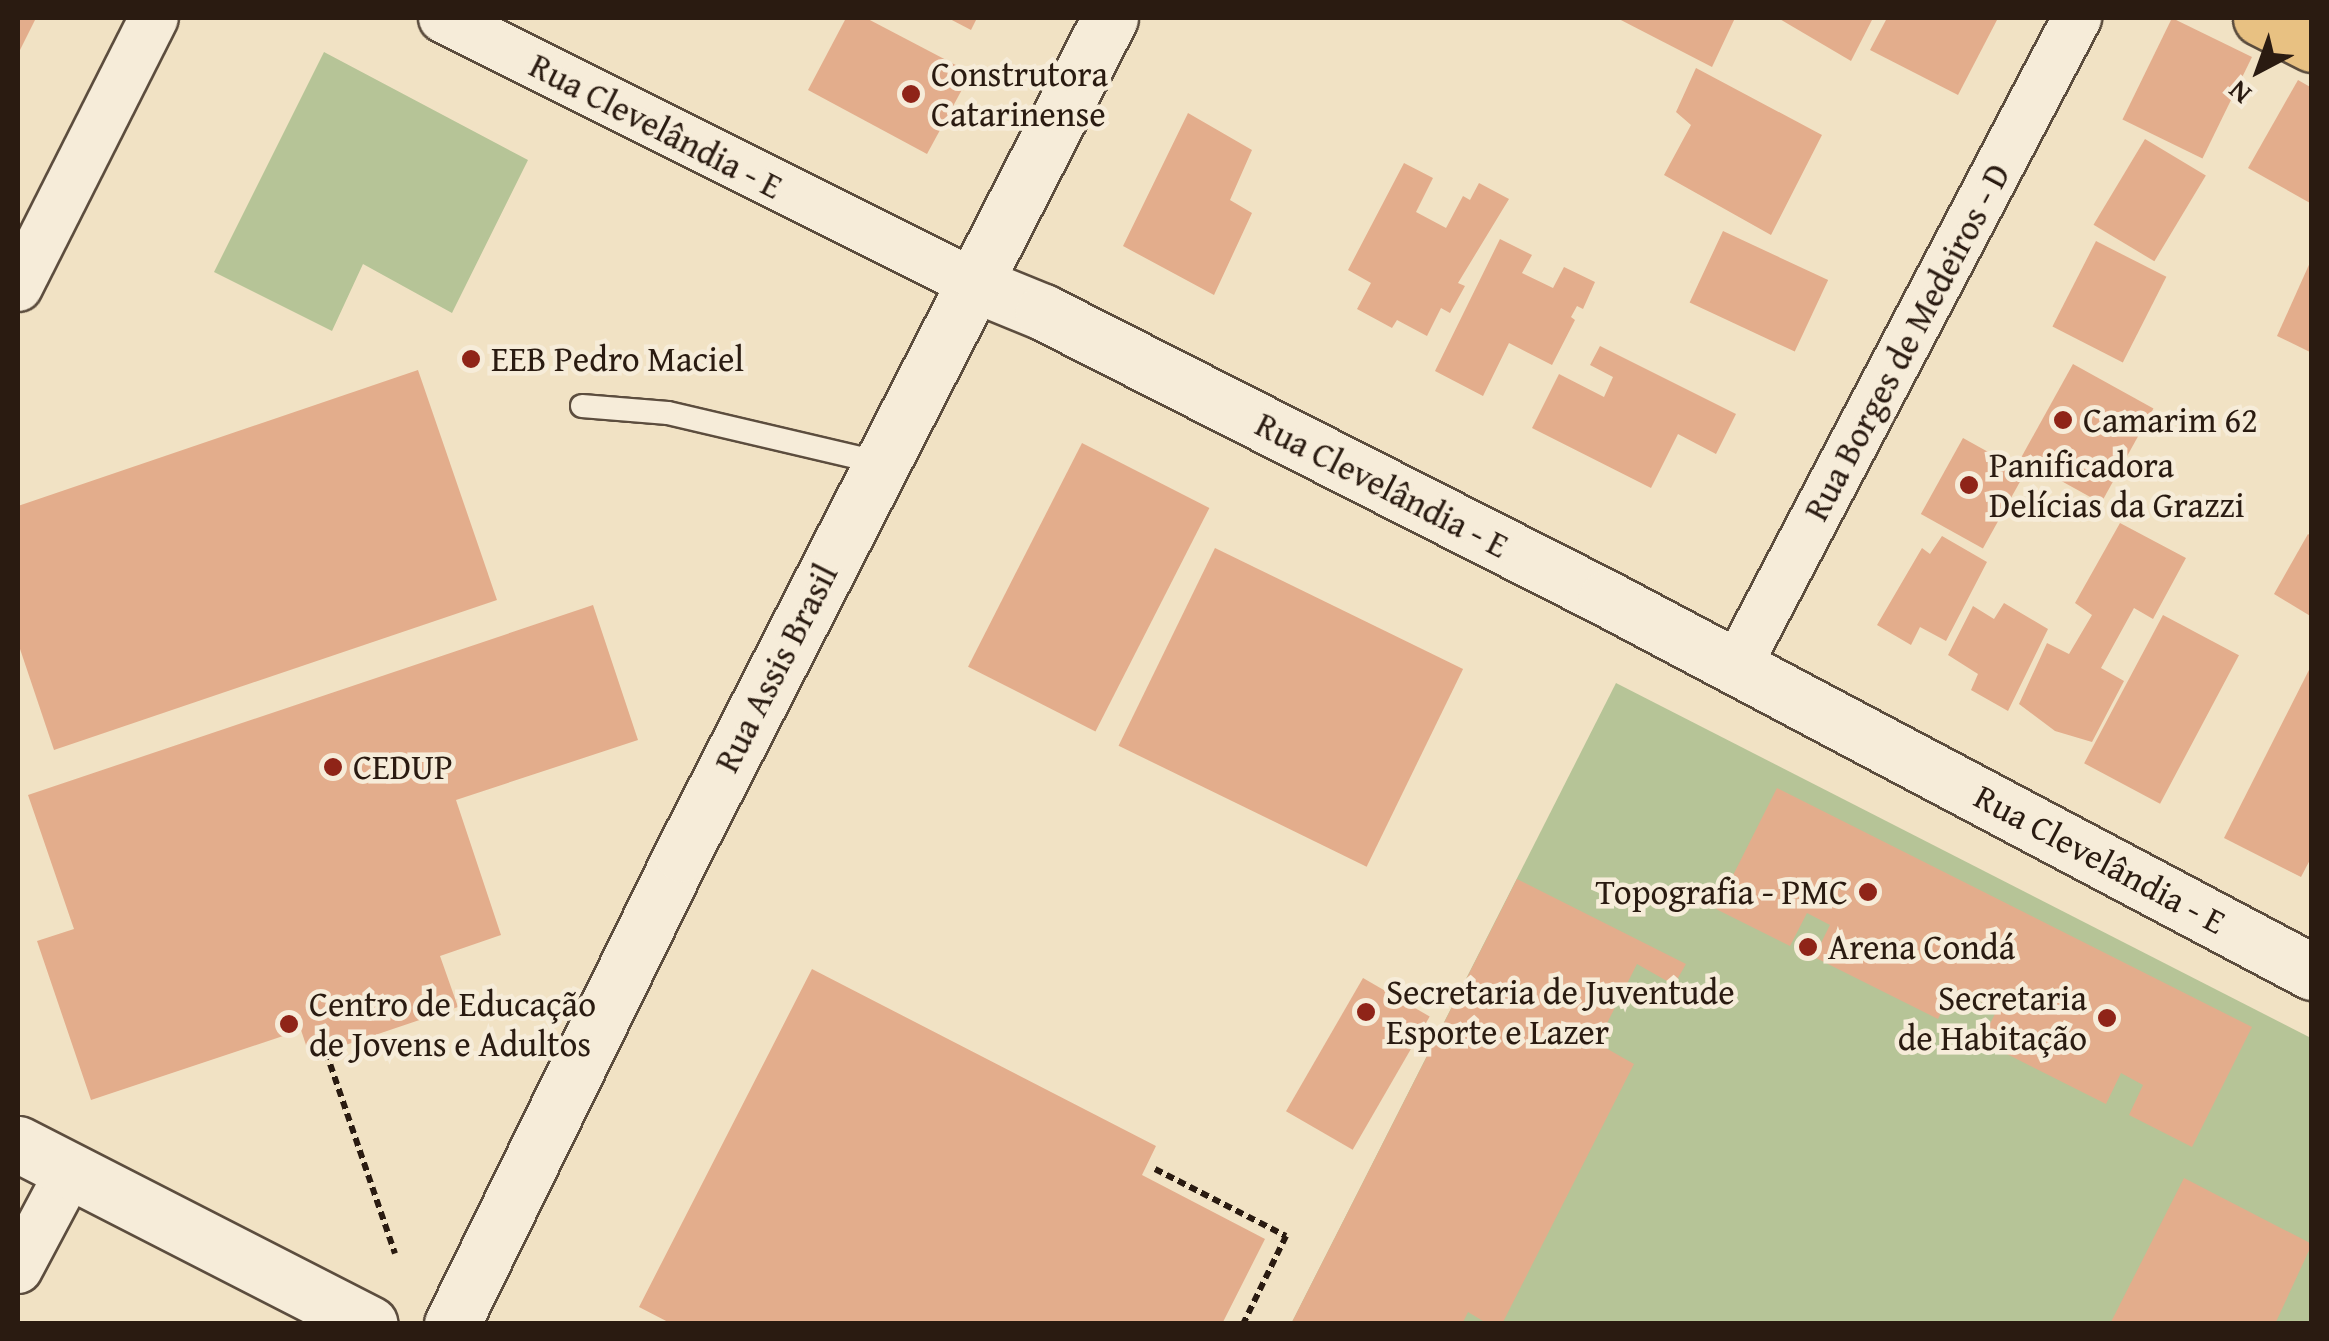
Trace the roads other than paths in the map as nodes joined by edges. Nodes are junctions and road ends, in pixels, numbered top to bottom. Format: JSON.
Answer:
{"nodes":[{"id":1,"x":154,"y":18,"type":"edge"},
{"id":2,"x":443,"y":18,"type":"edge"},
{"id":3,"x":1110,"y":18,"type":"edge"},
{"id":4,"x":2077,"y":18,"type":"edge"},
{"id":5,"x":2260,"y":18,"type":"edge"},
{"id":6,"x":2312,"y":44,"type":"edge"},
{"id":7,"x":977,"y":285,"type":"junction"},
{"id":8,"x":18,"y":287,"type":"edge"},
{"id":9,"x":582,"y":406,"type":"dead end"},
{"id":10,"x":880,"y":463,"type":"junction"},
{"id":11,"x":1737,"y":666,"type":"junction"},
{"id":12,"x":2312,"y":972,"type":"edge"},
{"id":13,"x":18,"y":1144,"type":"edge"},
{"id":14,"x":70,"y":1171,"type":"junction"},
{"id":15,"x":18,"y":1269,"type":"edge"},
{"id":16,"x":370,"y":1324,"type":"edge"},
{"id":17,"x":452,"y":1324,"type":"edge"}],
"edges":[{"from":1,"to":8,"type":"street"},
{"from":2,"to":7,"type":"street","name":"Rua Clevelândia - E"},
{"from":3,"to":7,"type":"street","name":"Rua Assis Brasil"},
{"from":4,"to":11,"type":"street","name":"Rua Borges de Medeiros - D"},
{"from":5,"to":6,"type":"main road"},
{"from":7,"to":10,"type":"street","name":"Rua Assis Brasil"},
{"from":7,"to":11,"type":"street","name":"Rua Clevelândia - E"},
{"from":9,"to":10,"type":"lane"},
{"from":10,"to":17,"type":"street","name":"Rua Assis Brasil"},
{"from":11,"to":12,"type":"street","name":"Rua Clevelândia - E"},
{"from":13,"to":14,"type":"street"},
{"from":14,"to":15,"type":"street"},
{"from":14,"to":16,"type":"street"}]}
